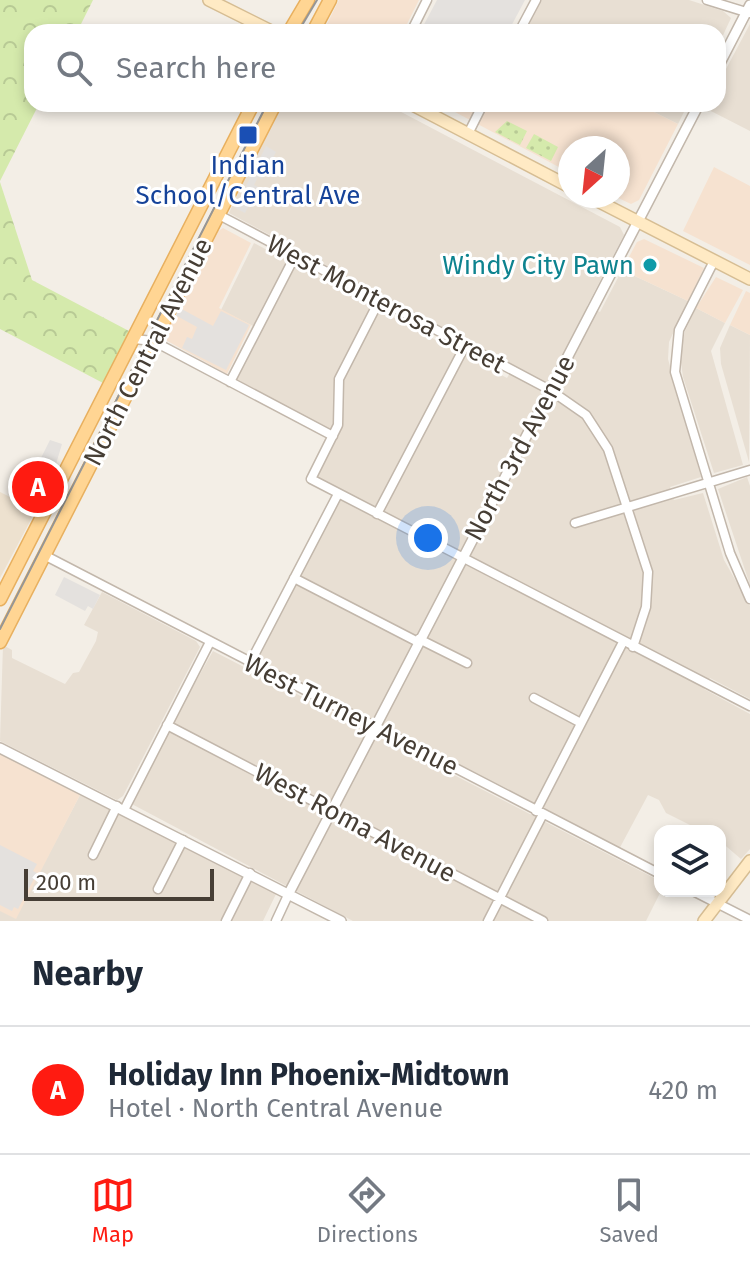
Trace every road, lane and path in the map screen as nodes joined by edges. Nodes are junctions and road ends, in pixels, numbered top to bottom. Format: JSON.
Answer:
{"nodes":[{"id":1,"x":209,"y":0,"type":"edge"},
{"id":2,"x":308,"y":0,"type":"edge"},
{"id":3,"x":330,"y":0,"type":"edge"},
{"id":4,"x":427,"y":0,"type":"edge"},
{"id":5,"x":536,"y":0,"type":"edge"},
{"id":6,"x":707,"y":0,"type":"edge"},
{"id":7,"x":749,"y":10,"type":"edge"},
{"id":8,"x":257,"y":24,"type":"edge"},
{"id":9,"x":294,"y":24,"type":"edge"},
{"id":10,"x":317,"y":24,"type":"edge"},
{"id":11,"x":415,"y":24,"type":"edge"},
{"id":12,"x":523,"y":24,"type":"edge"},
{"id":13,"x":726,"y":52,"type":"edge"},
{"id":14,"x":249,"y":112,"type":"edge"},
{"id":15,"x":271,"y":112,"type":"edge"},
{"id":16,"x":426,"y":112,"type":"edge"},
{"id":17,"x":479,"y":112,"type":"edge"},
{"id":18,"x":695,"y":112,"type":"edge"},
{"id":19,"x":468,"y":134,"type":"junction"},
{"id":20,"x":558,"y":181,"type":"edge"},
{"id":21,"x":611,"y":208,"type":"edge"},
{"id":22,"x":219,"y":215,"type":"junction"},
{"id":23,"x":637,"y":222,"type":"junction"},
{"id":24,"x":295,"y":256,"type":"junction"},
{"id":25,"x":714,"y":261,"type":"junction"},
{"id":26,"x":750,"y":279,"type":"edge"},
{"id":27,"x":379,"y":301,"type":"junction"},
{"id":28,"x":134,"y":339,"type":"junction"},
{"id":29,"x":153,"y":341,"type":"junction"},
{"id":30,"x":465,"y":346,"type":"junction"},
{"id":31,"x":230,"y":382,"type":"junction"},
{"id":32,"x":550,"y":390,"type":"junction"},
{"id":33,"x":333,"y":436,"type":"junction"},
{"id":34,"x":750,"y":470,"type":"edge"},
{"id":35,"x":710,"y":482,"type":"junction"},
{"id":36,"x":338,"y":494,"type":"junction"},
{"id":37,"x":627,"y":508,"type":"junction"},
{"id":38,"x":377,"y":514,"type":"junction"},
{"id":39,"x":575,"y":523,"type":"dead end"},
{"id":40,"x":44,"y":555,"type":"junction"},
{"id":41,"x":462,"y":558,"type":"junction"},
{"id":42,"x":294,"y":578,"type":"junction"},
{"id":43,"x":0,"y":599,"type":"edge"},
{"id":44,"x":750,"y":599,"type":"edge"},
{"id":45,"x":419,"y":641,"type":"junction"},
{"id":46,"x":0,"y":642,"type":"edge"},
{"id":47,"x":210,"y":642,"type":"junction"},
{"id":48,"x":623,"y":642,"type":"junction"},
{"id":49,"x":633,"y":647,"type":"junction"},
{"id":50,"x":250,"y":663,"type":"junction"},
{"id":51,"x":467,"y":663,"type":"dead end"},
{"id":52,"x":534,"y":698,"type":"dead end"},
{"id":53,"x":750,"y":706,"type":"edge"},
{"id":54,"x":581,"y":723,"type":"junction"},
{"id":55,"x":167,"y":725,"type":"junction"},
{"id":56,"x":374,"y":727,"type":"junction"},
{"id":57,"x":0,"y":748,"type":"edge"},
{"id":58,"x":121,"y":808,"type":"junction"},
{"id":59,"x":330,"y":811,"type":"junction"},
{"id":60,"x":539,"y":812,"type":"junction"},
{"id":61,"x":183,"y":840,"type":"junction"},
{"id":62,"x":93,"y":855,"type":"dead end"},
{"id":63,"x":750,"y":861,"type":"edge"},
{"id":64,"x":654,"y":871,"type":"edge"},
{"id":65,"x":250,"y":873,"type":"junction"},
{"id":66,"x":158,"y":889,"type":"dead end"},
{"id":67,"x":289,"y":893,"type":"junction"},
{"id":68,"x":704,"y":897,"type":"edge"},
{"id":69,"x":499,"y":899,"type":"junction"},
{"id":70,"x":716,"y":903,"type":"junction"},
{"id":71,"x":750,"y":920,"type":"edge"},
{"id":72,"x":226,"y":921,"type":"edge"},
{"id":73,"x":276,"y":921,"type":"edge"},
{"id":74,"x":341,"y":921,"type":"edge"},
{"id":75,"x":488,"y":921,"type":"edge"},
{"id":76,"x":543,"y":921,"type":"edge"},
{"id":77,"x":704,"y":921,"type":"edge"}],
"edges":[{"from":1,"to":8,"type":"main road"},
{"from":2,"to":9,"type":"main road"},
{"from":3,"to":10,"type":"main road"},
{"from":4,"to":11,"type":"street"},
{"from":5,"to":12,"type":"street"},
{"from":6,"to":7,"type":"street"},
{"from":7,"to":13,"type":"street"},
{"from":14,"to":28,"type":"main road","name":"North Central Avenue"},
{"from":15,"to":22,"type":"main road","name":"North Central Avenue"},
{"from":16,"to":19,"type":"main road"},
{"from":17,"to":19,"type":"street"},
{"from":18,"to":23,"type":"street","name":"North 3rd Avenue"},
{"from":19,"to":20,"type":"main road"},
{"from":21,"to":23,"type":"main road"},
{"from":22,"to":24,"type":"street","name":"West Monterosa Street"},
{"from":22,"to":29,"type":"main road","name":"North Central Avenue"},
{"from":23,"to":25,"type":"main road"},
{"from":23,"to":32,"type":"street","name":"North 3rd Avenue"},
{"from":24,"to":27,"type":"street","name":"West Monterosa Street"},
{"from":24,"to":31,"type":"street"},
{"from":25,"to":26,"type":"main road"},
{"from":25,"to":35,"type":"street"},
{"from":27,"to":30,"type":"street","name":"West Monterosa Street"},
{"from":27,"to":33,"type":"street"},
{"from":28,"to":29,"type":"street"},
{"from":28,"to":43,"type":"main road","name":"North Central Avenue"},
{"from":29,"to":31,"type":"street"},
{"from":29,"to":40,"type":"main road","name":"North Central Avenue"},
{"from":30,"to":32,"type":"street","name":"West Monterosa Street"},
{"from":30,"to":38,"type":"street"},
{"from":31,"to":33,"type":"street"},
{"from":32,"to":37,"type":"street","name":"West Monterosa Street"},
{"from":32,"to":41,"type":"street","name":"North 3rd Avenue"},
{"from":33,"to":36,"type":"street"},
{"from":34,"to":35,"type":"street"},
{"from":35,"to":37,"type":"street"},
{"from":35,"to":44,"type":"street"},
{"from":36,"to":38,"type":"street"},
{"from":36,"to":42,"type":"street"},
{"from":37,"to":39,"type":"street"},
{"from":37,"to":49,"type":"street","name":"West Monterosa Street"},
{"from":38,"to":41,"type":"street"},
{"from":40,"to":46,"type":"main road","name":"North Central Avenue"},
{"from":40,"to":47,"type":"street","name":"West Turney Avenue"},
{"from":41,"to":45,"type":"street","name":"North 3rd Avenue"},
{"from":41,"to":48,"type":"street"},
{"from":42,"to":45,"type":"street"},
{"from":42,"to":50,"type":"street"},
{"from":45,"to":51,"type":"street"},
{"from":45,"to":56,"type":"street","name":"North 3rd Avenue"},
{"from":47,"to":50,"type":"street","name":"West Turney Avenue"},
{"from":47,"to":55,"type":"street"},
{"from":48,"to":49,"type":"street"},
{"from":48,"to":54,"type":"street"},
{"from":49,"to":53,"type":"street"},
{"from":50,"to":56,"type":"street","name":"West Turney Avenue"},
{"from":52,"to":54,"type":"street"},
{"from":54,"to":60,"type":"street"},
{"from":55,"to":58,"type":"street"},
{"from":55,"to":59,"type":"street","name":"West Roma Avenue"},
{"from":56,"to":59,"type":"street","name":"North 3rd Avenue"},
{"from":56,"to":60,"type":"street","name":"West Turney Avenue"},
{"from":57,"to":58,"type":"street"},
{"from":58,"to":61,"type":"street"},
{"from":58,"to":62,"type":"street"},
{"from":59,"to":67,"type":"street","name":"North 3rd Avenue"},
{"from":59,"to":69,"type":"street","name":"West Roma Avenue"},
{"from":60,"to":64,"type":"street","name":"West Turney Avenue"},
{"from":60,"to":69,"type":"street"},
{"from":61,"to":65,"type":"street"},
{"from":61,"to":66,"type":"street"},
{"from":63,"to":70,"type":"main road"},
{"from":65,"to":67,"type":"street"},
{"from":65,"to":72,"type":"street"},
{"from":67,"to":73,"type":"street","name":"North 3rd Avenue"},
{"from":67,"to":74,"type":"street"},
{"from":68,"to":70,"type":"street"},
{"from":69,"to":75,"type":"street"},
{"from":69,"to":76,"type":"street","name":"West Roma Avenue"},
{"from":70,"to":71,"type":"street"},
{"from":70,"to":77,"type":"main road"}]}
